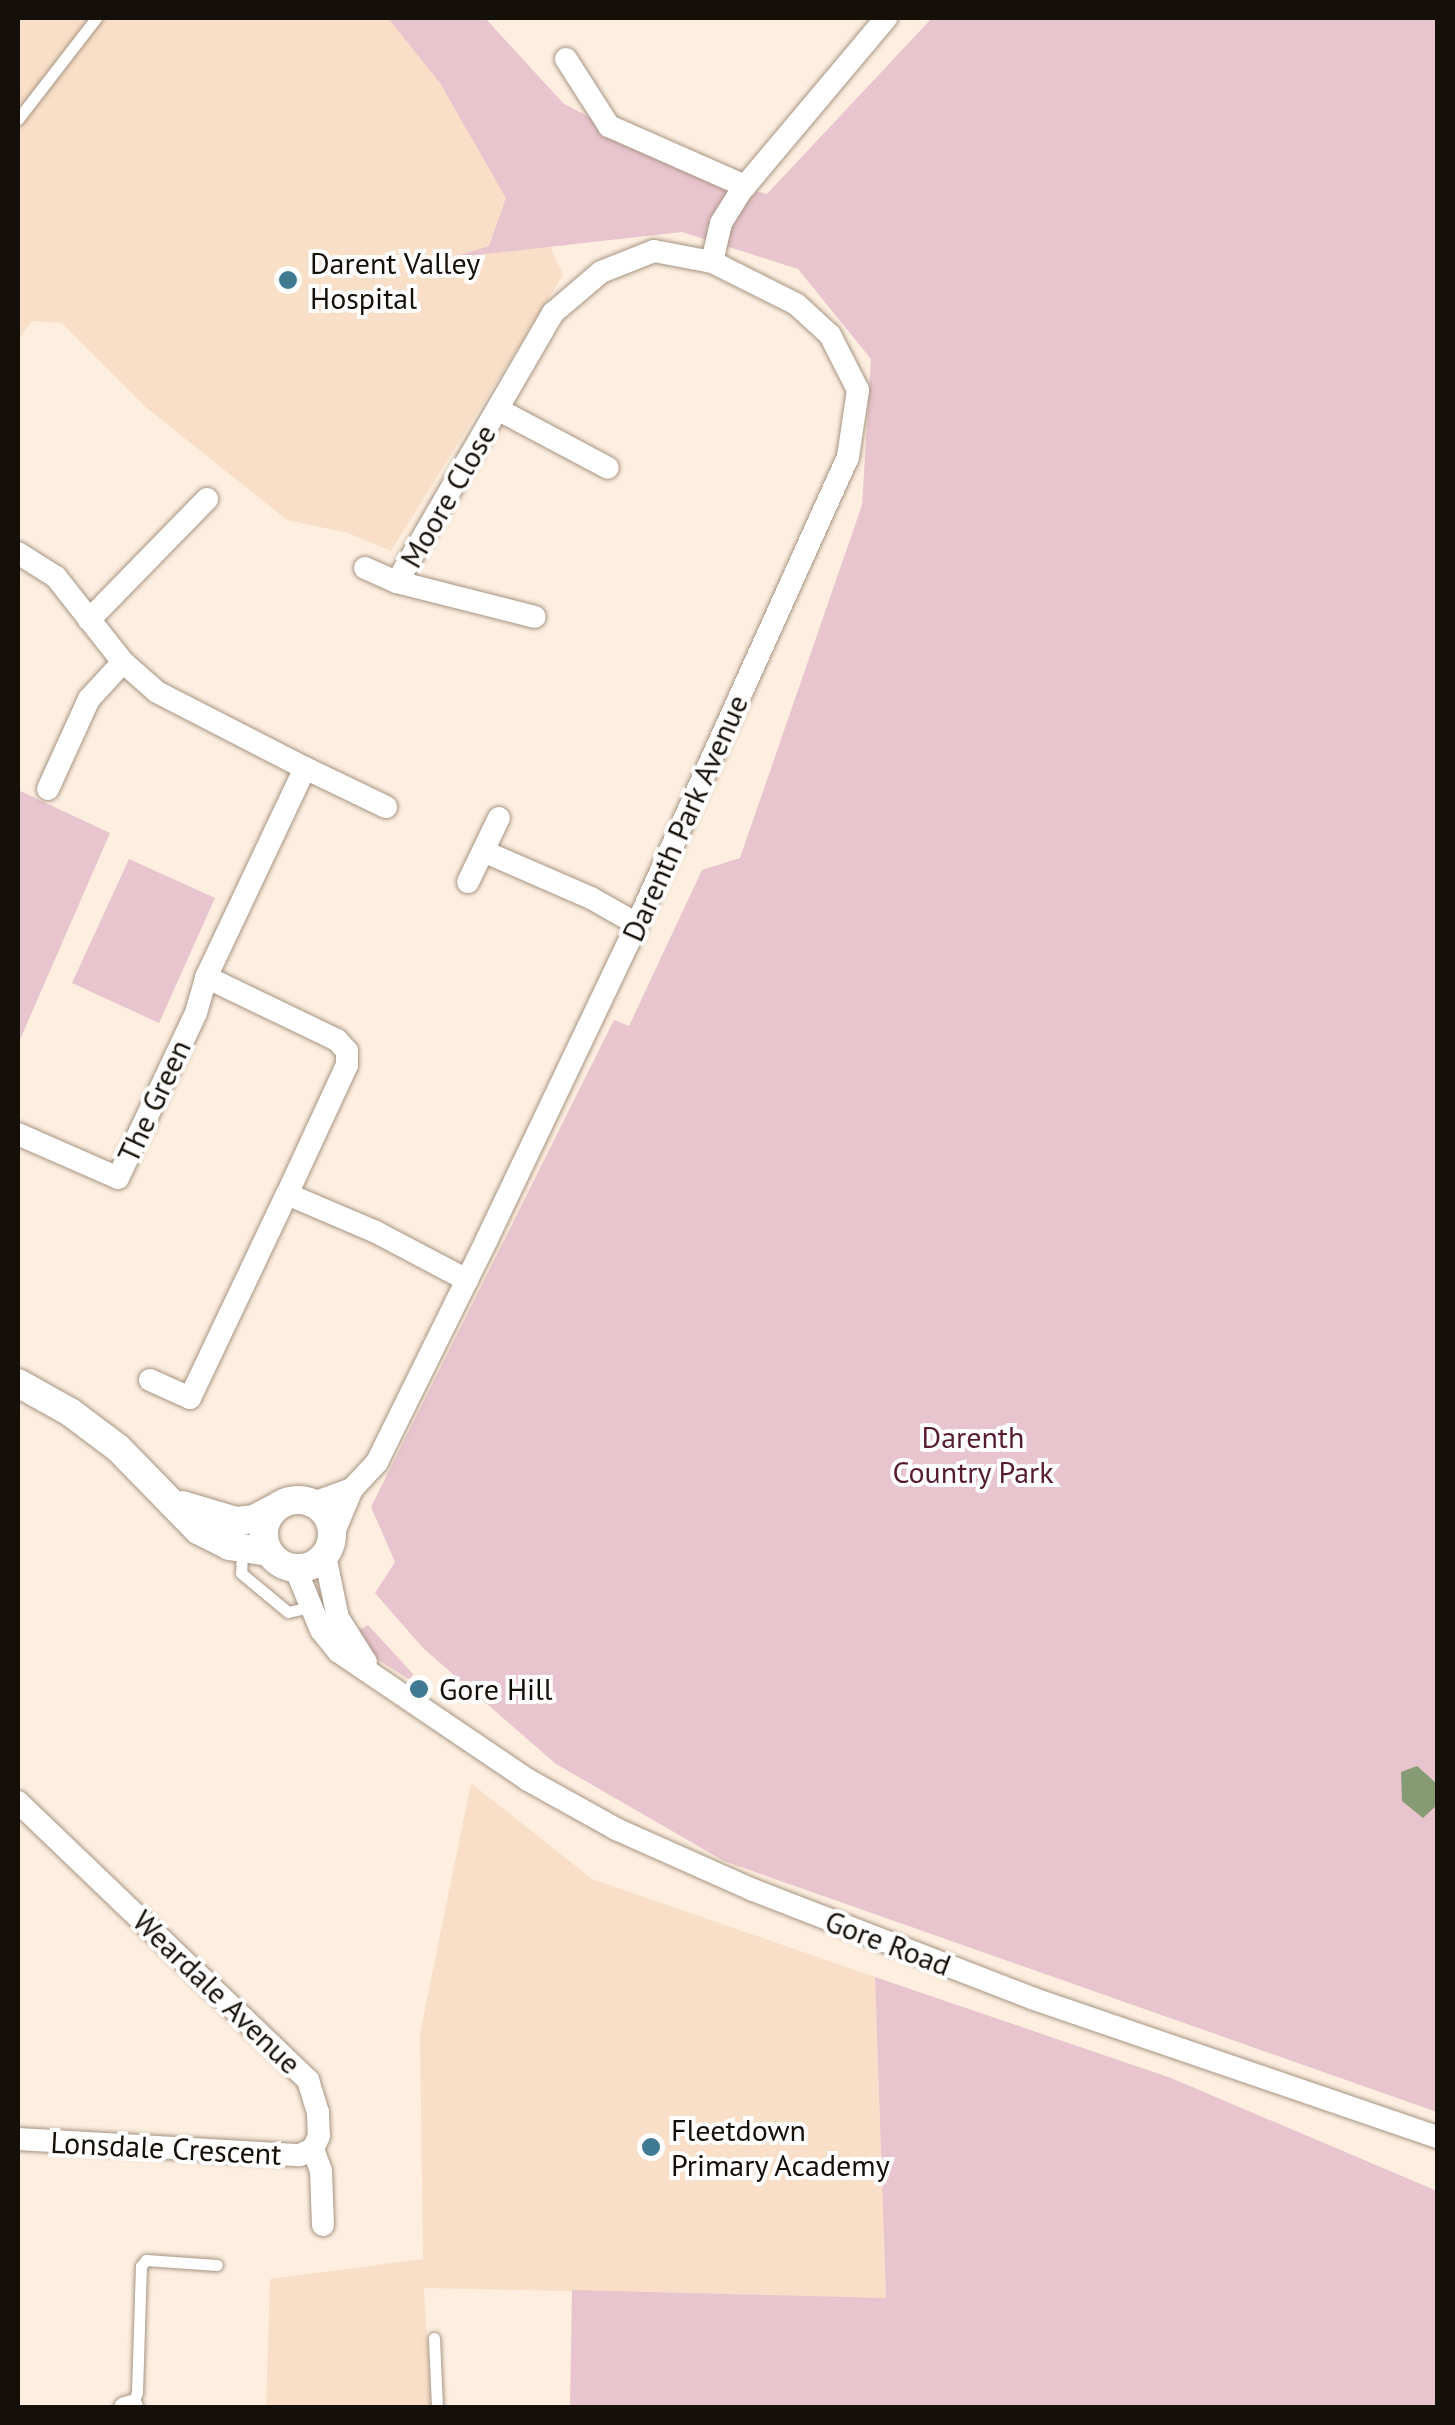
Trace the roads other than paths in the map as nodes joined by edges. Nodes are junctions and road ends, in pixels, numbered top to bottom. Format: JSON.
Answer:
{"nodes":[{"id":1,"x":96,"y":18,"type":"edge"},
{"id":2,"x":881,"y":19,"type":"edge"},
{"id":3,"x":566,"y":59,"type":"dead end"},
{"id":4,"x":18,"y":119,"type":"edge"},
{"id":5,"x":745,"y":186,"type":"junction"},
{"id":6,"x":712,"y":262,"type":"junction"},
{"id":7,"x":498,"y":410,"type":"junction"},
{"id":8,"x":608,"y":468,"type":"dead end"},
{"id":9,"x":206,"y":499,"type":"dead end"},
{"id":10,"x":18,"y":552,"type":"edge"},
{"id":11,"x":366,"y":568,"type":"dead end"},
{"id":12,"x":398,"y":582,"type":"junction"},
{"id":13,"x":535,"y":617,"type":"dead end"},
{"id":14,"x":89,"y":620,"type":"junction"},
{"id":15,"x":124,"y":662,"type":"junction"},
{"id":16,"x":304,"y":768,"type":"junction"},
{"id":17,"x":48,"y":789,"type":"dead end"},
{"id":18,"x":386,"y":808,"type":"dead end"},
{"id":19,"x":499,"y":818,"type":"dead end"},
{"id":20,"x":482,"y":851,"type":"junction"},
{"id":21,"x":468,"y":882,"type":"dead end"},
{"id":22,"x":637,"y":924,"type":"junction"},
{"id":23,"x":206,"y":977,"type":"junction"},
{"id":24,"x":18,"y":1134,"type":"edge"},
{"id":25,"x":287,"y":1194,"type":"junction"},
{"id":26,"x":468,"y":1280,"type":"junction"},
{"id":27,"x":150,"y":1380,"type":"dead end"},
{"id":28,"x":18,"y":1383,"type":"edge"},
{"id":29,"x":352,"y":1489,"type":"junction"},
{"id":30,"x":171,"y":1500,"type":"junction"},
{"id":31,"x":313,"y":1502,"type":"junction"},
{"id":32,"x":280,"y":1506,"type":"junction"},
{"id":33,"x":329,"y":1544,"type":"junction"},
{"id":34,"x":256,"y":1551,"type":"junction"},
{"id":35,"x":296,"y":1570,"type":"junction"},
{"id":36,"x":310,"y":1607,"type":"junction"},
{"id":37,"x":374,"y":1674,"type":"junction"},
{"id":38,"x":18,"y":1802,"type":"edge"},
{"id":39,"x":1438,"y":2137,"type":"edge"},
{"id":40,"x":18,"y":2139,"type":"edge"},
{"id":41,"x":313,"y":2148,"type":"junction"},
{"id":42,"x":323,"y":2225,"type":"dead end"},
{"id":43,"x":217,"y":2265,"type":"dead end"},
{"id":44,"x":434,"y":2338,"type":"dead end"},
{"id":45,"x":130,"y":2407,"type":"edge"},
{"id":46,"x":437,"y":2408,"type":"edge"}],
"edges":[{"from":1,"to":4,"type":"lane"},
{"from":2,"to":5,"type":"street"},
{"from":3,"to":5,"type":"street"},
{"from":5,"to":6,"type":"street"},
{"from":6,"to":7,"type":"street","name":"Moore Close"},
{"from":6,"to":22,"type":"street","name":"Darenth Park Avenue"},
{"from":7,"to":8,"type":"street","name":"Moore Close"},
{"from":7,"to":12,"type":"street","name":"Moore Close"},
{"from":9,"to":14,"type":"street"},
{"from":10,"to":14,"type":"street"},
{"from":11,"to":12,"type":"street","name":"Moore Close"},
{"from":12,"to":13,"type":"street","name":"Moore Close"},
{"from":14,"to":15,"type":"street"},
{"from":15,"to":16,"type":"street"},
{"from":15,"to":17,"type":"street"},
{"from":16,"to":18,"type":"street"},
{"from":16,"to":23,"type":"street","name":"The Green"},
{"from":19,"to":20,"type":"street"},
{"from":20,"to":21,"type":"street"},
{"from":20,"to":22,"type":"street"},
{"from":22,"to":26,"type":"street","name":"Darenth Park Avenue"},
{"from":23,"to":24,"type":"street","name":"The Green"},
{"from":23,"to":25,"type":"street"},
{"from":25,"to":26,"type":"street"},
{"from":25,"to":27,"type":"street"},
{"from":26,"to":29,"type":"street","name":"Darenth Park Avenue"},
{"from":28,"to":30,"type":"street"},
{"from":29,"to":31,"type":"street"},
{"from":29,"to":33,"type":"street","name":"Darenth Park Avenue"},
{"from":30,"to":32,"type":"street"},
{"from":30,"to":34,"type":"street"},
{"from":31,"to":32,"type":"street"},
{"from":31,"to":33,"type":"street"},
{"from":32,"to":34,"type":"street"},
{"from":33,"to":35,"type":"street"},
{"from":33,"to":37,"type":"street","name":"Gore Road"},
{"from":34,"to":35,"type":"street"},
{"from":34,"to":36,"type":"lane"},
{"from":35,"to":36,"type":"street","name":"Gore Road"},
{"from":36,"to":37,"type":"street","name":"Gore Road"},
{"from":37,"to":39,"type":"street","name":"Gore Road"},
{"from":38,"to":41,"type":"street","name":"Weardale Avenue"},
{"from":40,"to":41,"type":"street","name":"Lonsdale Crescent"},
{"from":41,"to":42,"type":"street","name":"Weardale Avenue"},
{"from":43,"to":45,"type":"lane"},
{"from":44,"to":46,"type":"lane"}]}
